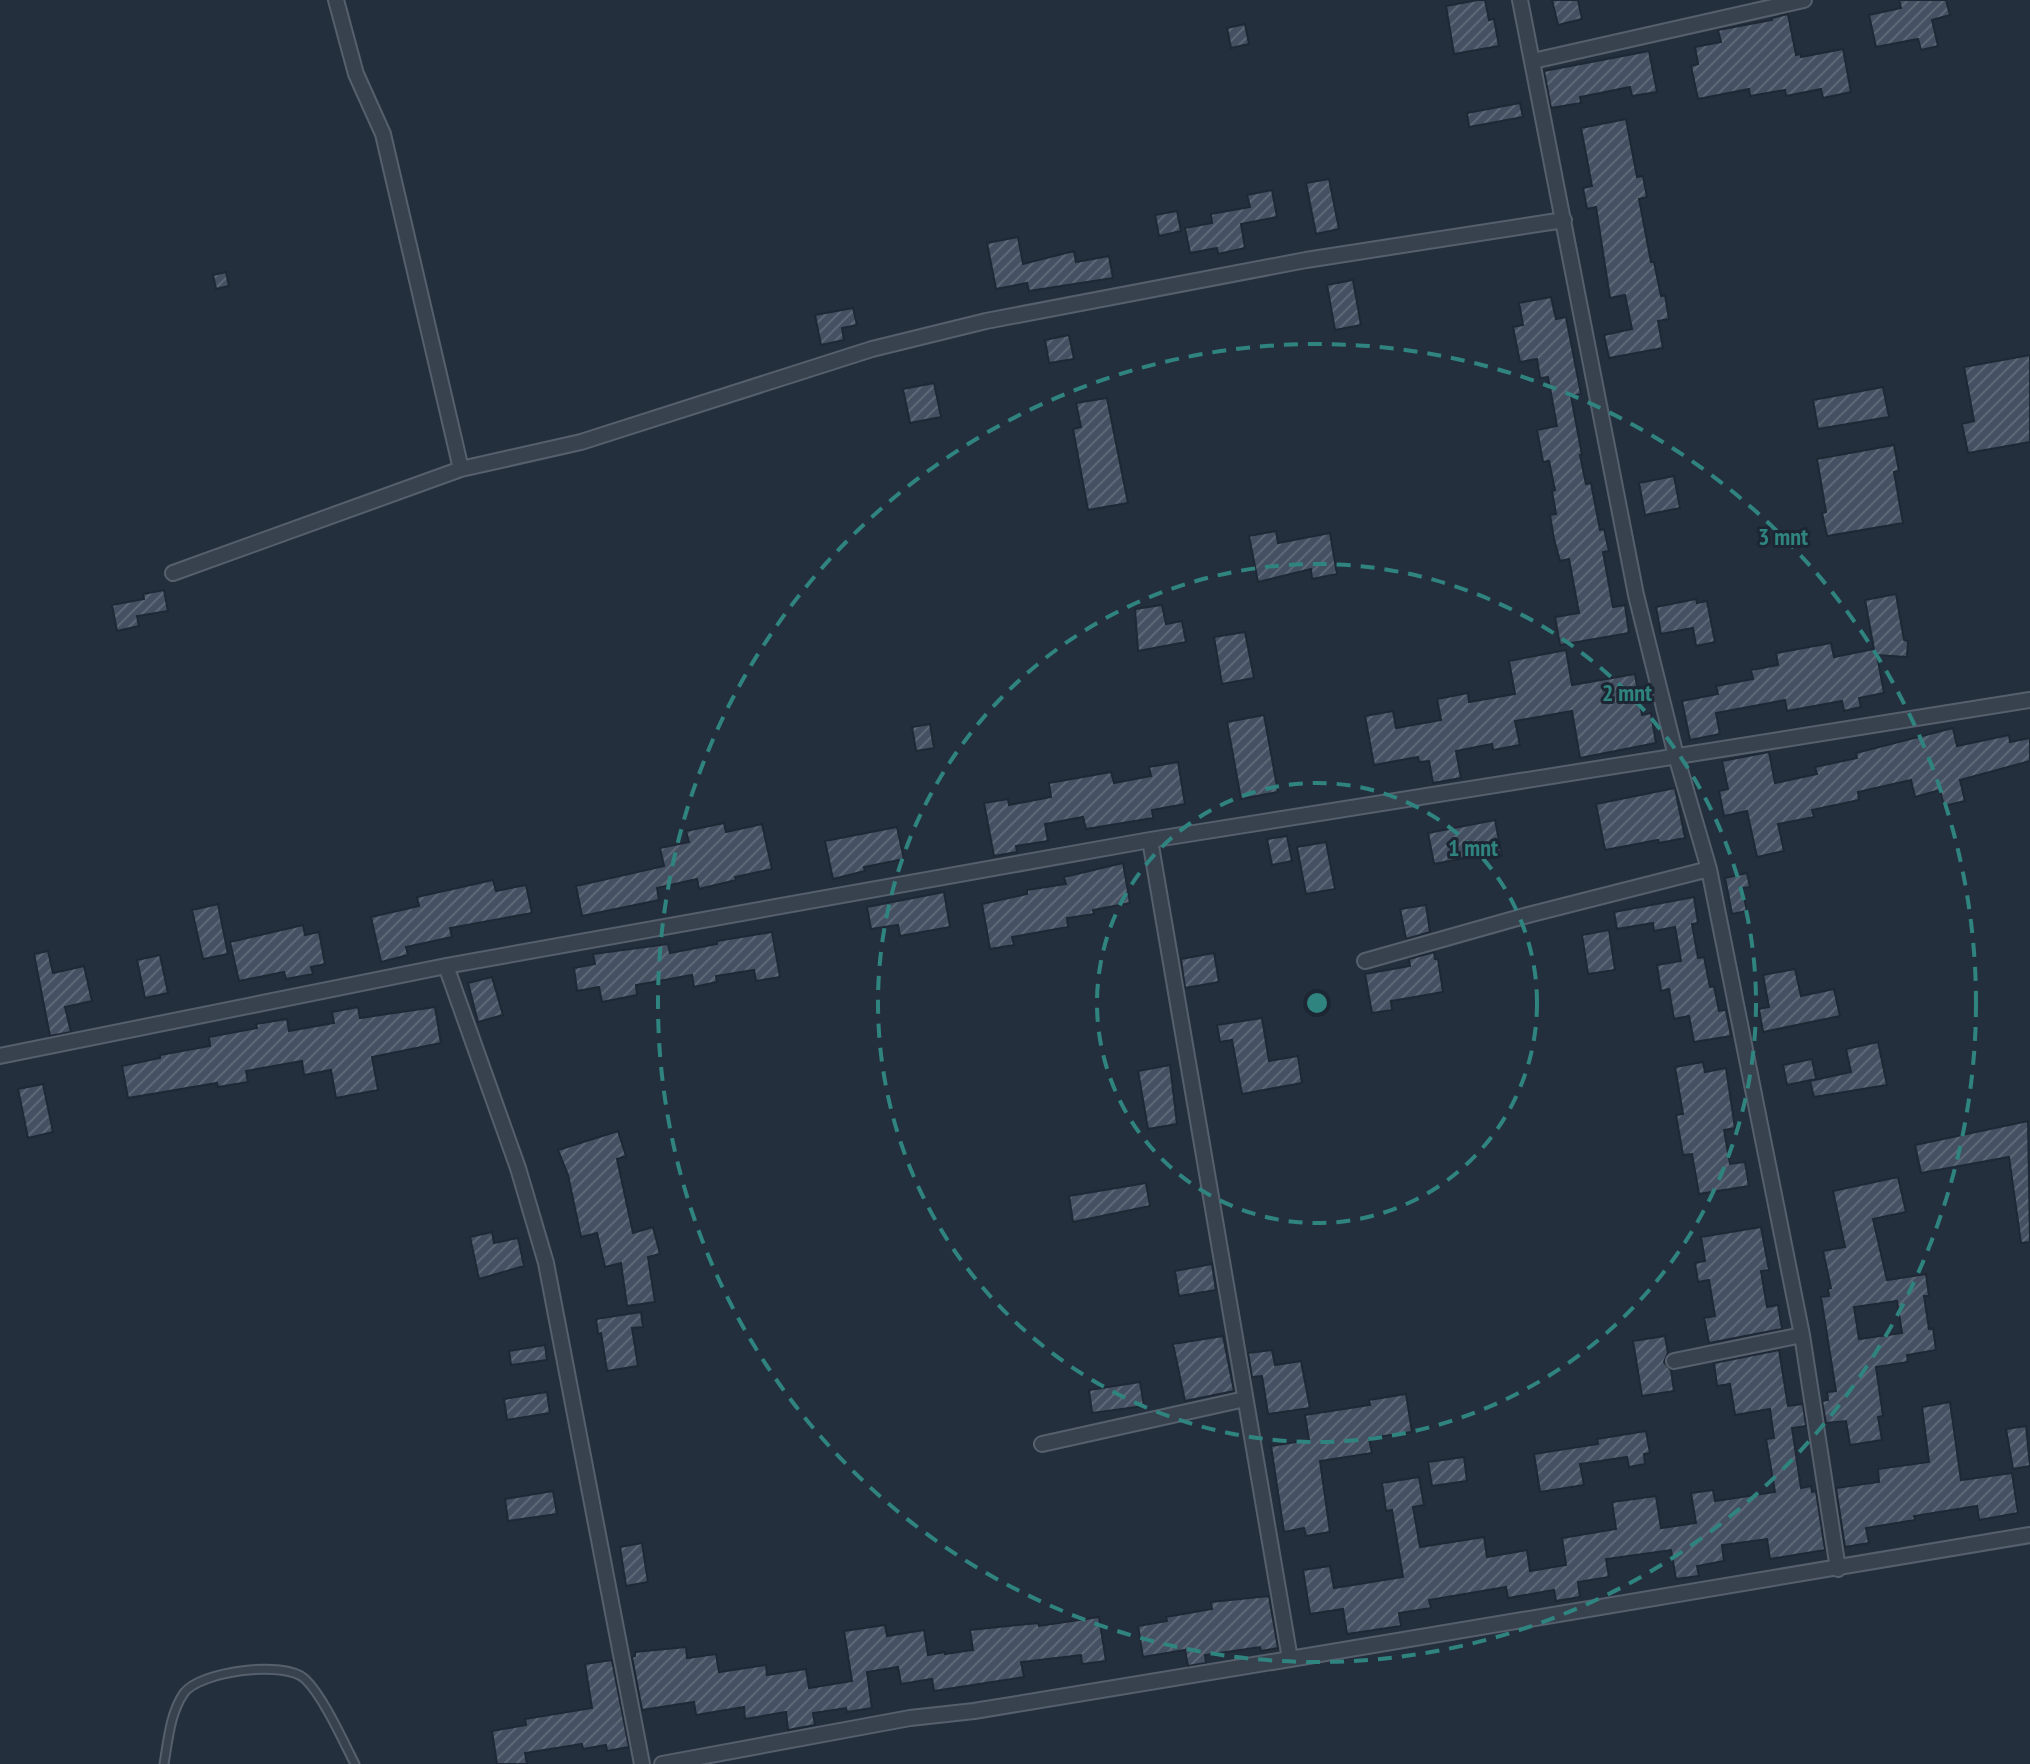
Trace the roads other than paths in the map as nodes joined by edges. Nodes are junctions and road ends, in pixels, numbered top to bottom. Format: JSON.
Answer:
{"nodes":[{"id":1,"x":336,"y":0,"type":"edge"},
{"id":2,"x":1520,"y":0,"type":"edge"},
{"id":3,"x":1804,"y":0,"type":"edge"},
{"id":4,"x":1533,"y":61,"type":"junction"},
{"id":5,"x":1564,"y":220,"type":"junction"},
{"id":6,"x":461,"y":469,"type":"junction"},
{"id":7,"x":173,"y":573,"type":"dead end"},
{"id":8,"x":2030,"y":700,"type":"edge"},
{"id":9,"x":1676,"y":756,"type":"junction"},
{"id":10,"x":1150,"y":840,"type":"junction"},
{"id":11,"x":1709,"y":869,"type":"junction"},
{"id":12,"x":1365,"y":961,"type":"dead end"},
{"id":13,"x":446,"y":966,"type":"junction"},
{"id":14,"x":0,"y":1056,"type":"edge"},
{"id":15,"x":1802,"y":1335,"type":"junction"},
{"id":16,"x":1674,"y":1361,"type":"dead end"},
{"id":17,"x":1245,"y":1399,"type":"junction"},
{"id":18,"x":1042,"y":1444,"type":"dead end"},
{"id":19,"x":2030,"y":1535,"type":"edge"},
{"id":20,"x":1838,"y":1569,"type":"junction"},
{"id":21,"x":1290,"y":1659,"type":"junction"},
{"id":22,"x":164,"y":1764,"type":"edge"},
{"id":23,"x":355,"y":1764,"type":"edge"},
{"id":24,"x":642,"y":1764,"type":"edge"},
{"id":25,"x":662,"y":1764,"type":"edge"}],
"edges":[{"from":1,"to":6,"type":"street"},
{"from":2,"to":4,"type":"street"},
{"from":3,"to":4,"type":"street"},
{"from":4,"to":5,"type":"street"},
{"from":5,"to":6,"type":"street"},
{"from":5,"to":9,"type":"street"},
{"from":6,"to":7,"type":"street"},
{"from":8,"to":9,"type":"street"},
{"from":9,"to":10,"type":"street"},
{"from":9,"to":11,"type":"street"},
{"from":10,"to":13,"type":"street"},
{"from":10,"to":17,"type":"street"},
{"from":11,"to":12,"type":"street"},
{"from":11,"to":15,"type":"street"},
{"from":13,"to":14,"type":"street"},
{"from":13,"to":24,"type":"street"},
{"from":15,"to":16,"type":"street"},
{"from":15,"to":20,"type":"street"},
{"from":17,"to":18,"type":"street"},
{"from":17,"to":21,"type":"street"},
{"from":19,"to":20,"type":"street"},
{"from":20,"to":21,"type":"street"},
{"from":21,"to":25,"type":"street"},
{"from":22,"to":23,"type":"lane"}]}
